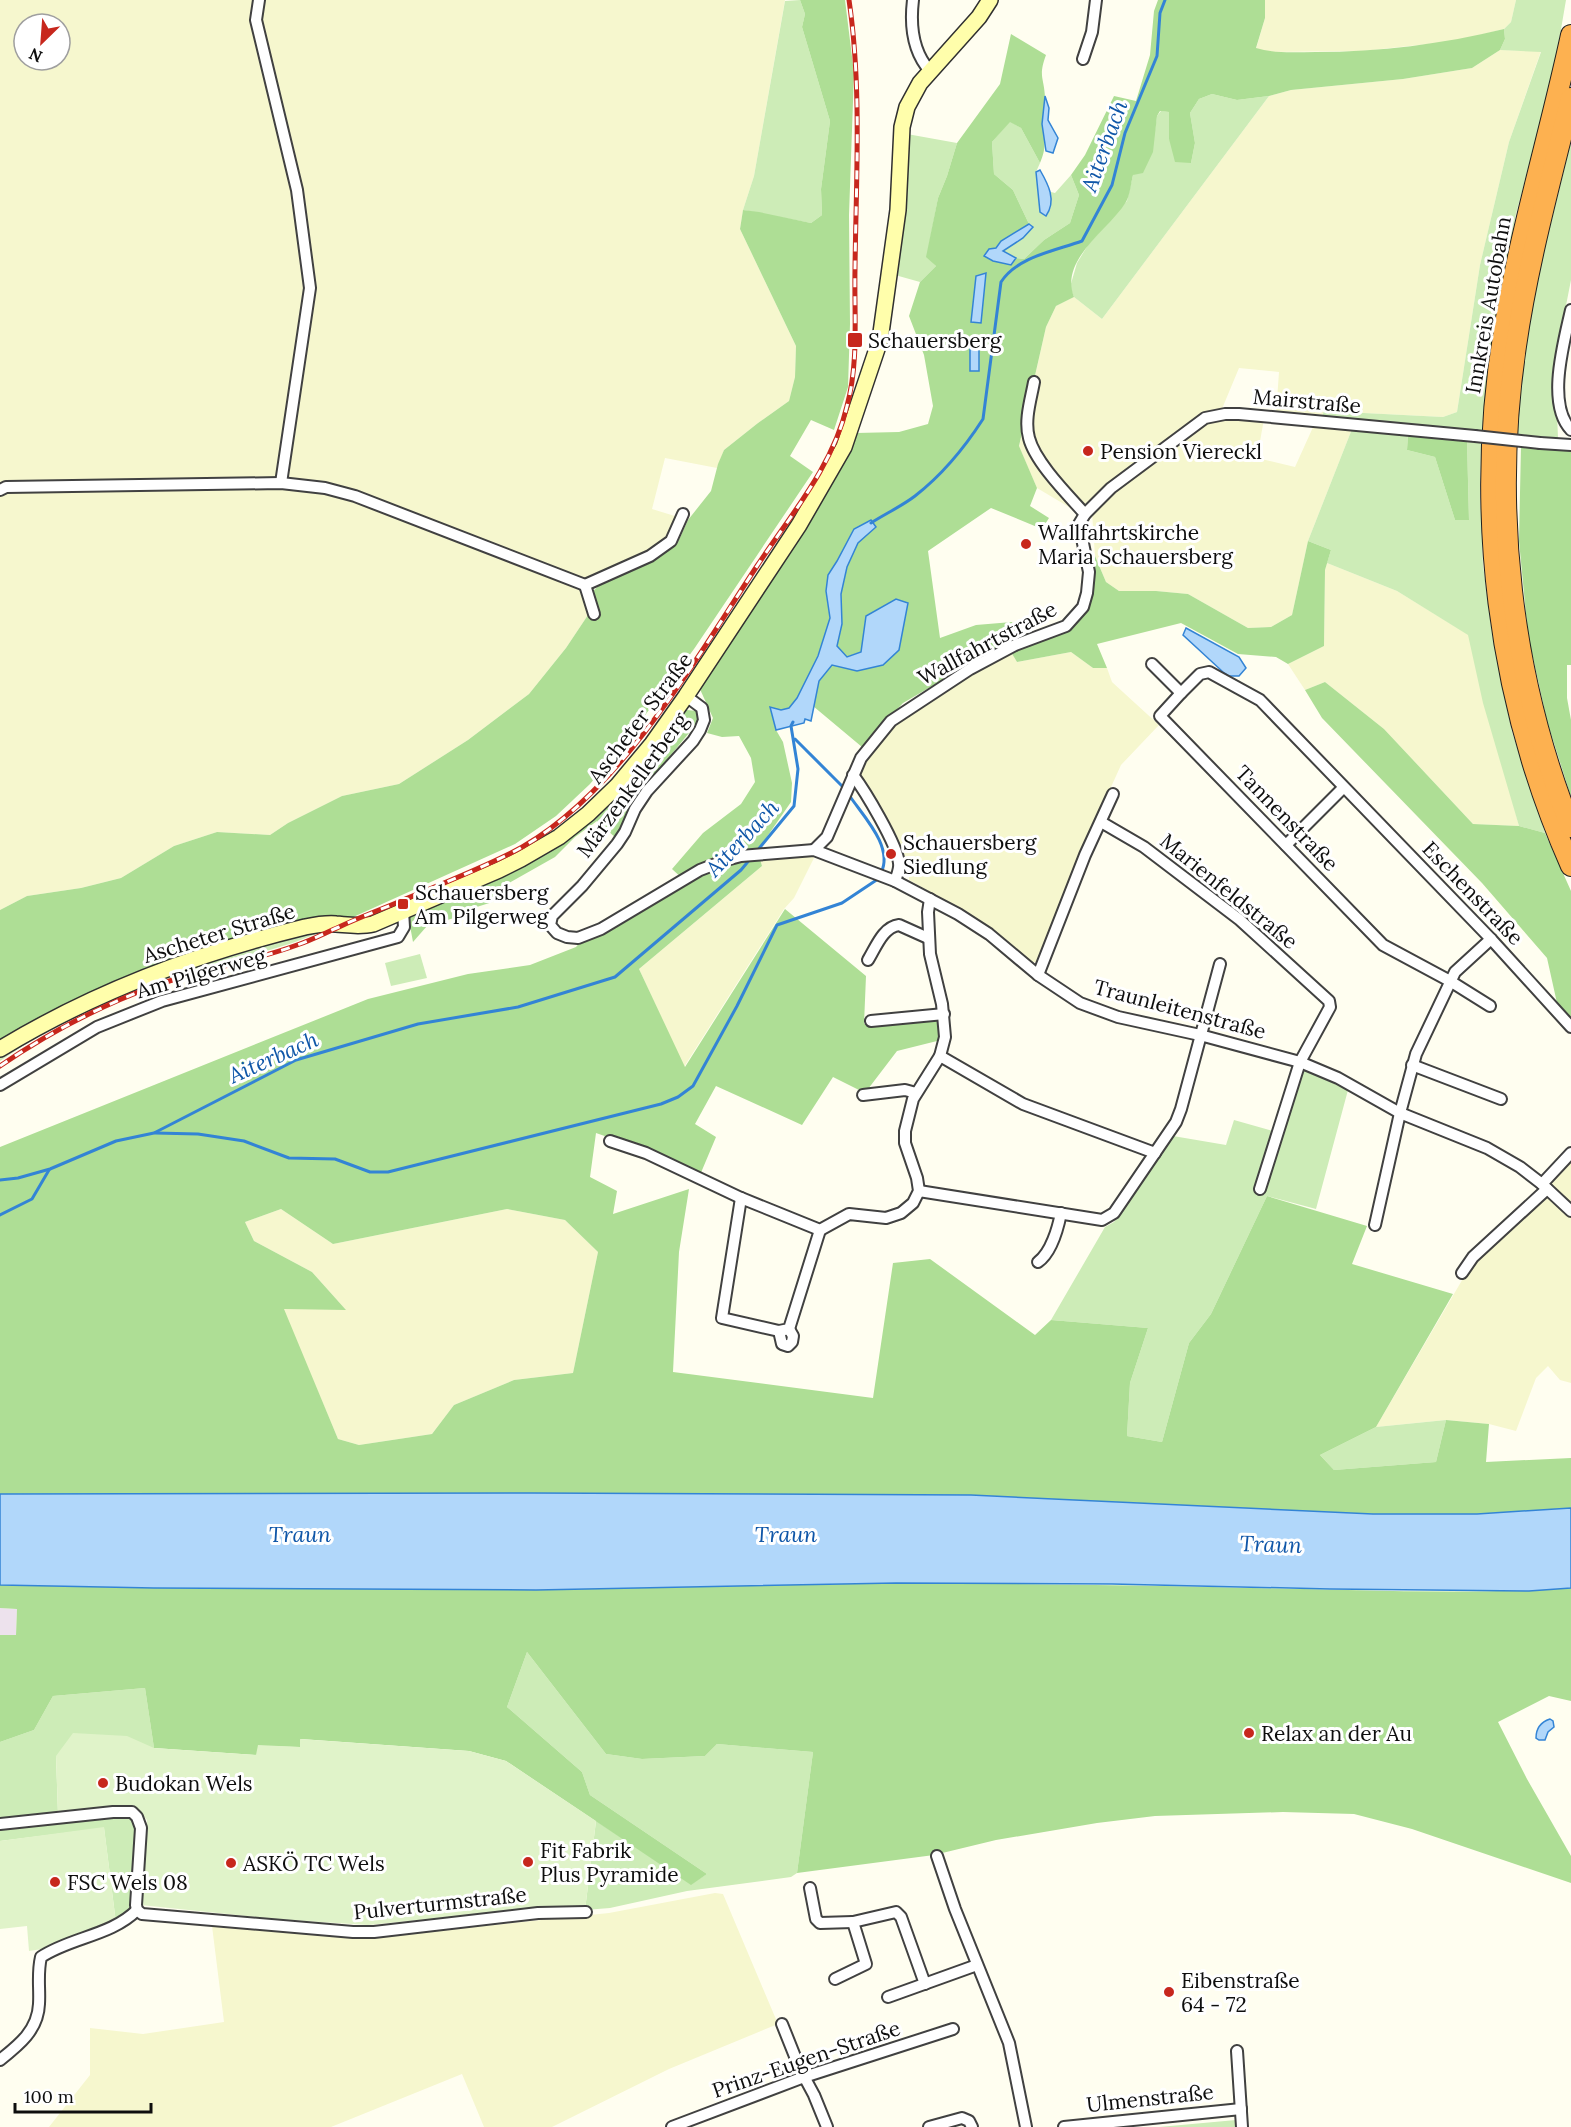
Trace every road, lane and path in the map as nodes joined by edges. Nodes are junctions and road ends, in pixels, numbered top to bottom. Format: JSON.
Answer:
{"nodes":[{"id":1,"x":259,"y":0,"type":"edge"},
{"id":2,"x":913,"y":0,"type":"edge"},
{"id":3,"x":990,"y":0,"type":"edge"},
{"id":4,"x":1096,"y":0,"type":"edge"},
{"id":5,"x":1571,"y":35,"type":"edge"},
{"id":6,"x":1083,"y":59,"type":"dead end"},
{"id":7,"x":930,"y":71,"type":"junction"},
{"id":8,"x":1571,"y":98,"type":"edge"},
{"id":9,"x":1571,"y":310,"type":"edge"},
{"id":10,"x":1034,"y":382,"type":"dead end"},
{"id":11,"x":1571,"y":430,"type":"edge"},
{"id":12,"x":1571,"y":445,"type":"edge"},
{"id":13,"x":280,"y":483,"type":"junction"},
{"id":14,"x":0,"y":490,"type":"edge"},
{"id":15,"x":683,"y":514,"type":"dead end"},
{"id":16,"x":1082,"y":519,"type":"junction"},
{"id":17,"x":583,"y":584,"type":"junction"},
{"id":18,"x":594,"y":614,"type":"dead end"},
{"id":19,"x":1152,"y":664,"type":"dead end"},
{"id":20,"x":1181,"y":693,"type":"junction"},
{"id":21,"x":686,"y":696,"type":"junction"},
{"id":22,"x":852,"y":779,"type":"junction"},
{"id":23,"x":1343,"y":788,"type":"junction"},
{"id":24,"x":1113,"y":794,"type":"dead end"},
{"id":25,"x":1101,"y":822,"type":"junction"},
{"id":26,"x":1571,"y":827,"type":"edge"},
{"id":27,"x":1286,"y":845,"type":"junction"},
{"id":28,"x":814,"y":850,"type":"junction"},
{"id":29,"x":741,"y":856,"type":"joint"},
{"id":30,"x":1571,"y":866,"type":"edge"},
{"id":31,"x":891,"y":880,"type":"junction"},
{"id":32,"x":930,"y":899,"type":"junction"},
{"id":33,"x":403,"y":910,"type":"junction"},
{"id":34,"x":928,"y":938,"type":"junction"},
{"id":35,"x":1491,"y":939,"type":"junction"},
{"id":36,"x":868,"y":960,"type":"dead end"},
{"id":37,"x":1220,"y":964,"type":"dead end"},
{"id":38,"x":1038,"y":975,"type":"junction"},
{"id":39,"x":1450,"y":981,"type":"junction"},
{"id":40,"x":1490,"y":1006,"type":"dead end"},
{"id":41,"x":944,"y":1014,"type":"junction"},
{"id":42,"x":871,"y":1022,"type":"dead end"},
{"id":43,"x":1571,"y":1027,"type":"edge"},
{"id":44,"x":1200,"y":1035,"type":"junction"},
{"id":45,"x":0,"y":1049,"type":"edge"},
{"id":46,"x":940,"y":1056,"type":"junction"},
{"id":47,"x":1300,"y":1062,"type":"junction"},
{"id":48,"x":1412,"y":1065,"type":"junction"},
{"id":49,"x":0,"y":1085,"type":"edge"},
{"id":50,"x":916,"y":1093,"type":"junction"},
{"id":51,"x":863,"y":1095,"type":"dead end"},
{"id":52,"x":1501,"y":1099,"type":"dead end"},
{"id":53,"x":1400,"y":1113,"type":"junction"},
{"id":54,"x":610,"y":1141,"type":"dead end"},
{"id":55,"x":1155,"y":1153,"type":"junction"},
{"id":56,"x":1571,"y":1153,"type":"edge"},
{"id":57,"x":1544,"y":1186,"type":"junction"},
{"id":58,"x":1260,"y":1189,"type":"dead end"},
{"id":59,"x":919,"y":1191,"type":"junction"},
{"id":60,"x":741,"y":1198,"type":"junction"},
{"id":61,"x":1571,"y":1211,"type":"edge"},
{"id":62,"x":1061,"y":1213,"type":"junction"},
{"id":63,"x":1375,"y":1225,"type":"dead end"},
{"id":64,"x":820,"y":1230,"type":"junction"},
{"id":65,"x":1038,"y":1262,"type":"dead end"},
{"id":66,"x":1462,"y":1273,"type":"dead end"},
{"id":67,"x":0,"y":1824,"type":"edge"},
{"id":68,"x":937,"y":1856,"type":"dead end"},
{"id":69,"x":810,"y":1888,"type":"dead end"},
{"id":70,"x":137,"y":1910,"type":"junction"},
{"id":71,"x":586,"y":1912,"type":"dead end"},
{"id":72,"x":854,"y":1922,"type":"junction"},
{"id":73,"x":977,"y":1965,"type":"junction"},
{"id":74,"x":835,"y":1978,"type":"dead end"},
{"id":75,"x":925,"y":1984,"type":"junction"},
{"id":76,"x":888,"y":1997,"type":"dead end"},
{"id":77,"x":782,"y":2024,"type":"dead end"},
{"id":78,"x":953,"y":2029,"type":"dead end"},
{"id":79,"x":1237,"y":2051,"type":"dead end"},
{"id":80,"x":0,"y":2060,"type":"edge"},
{"id":81,"x":804,"y":2078,"type":"junction"},
{"id":82,"x":1241,"y":2109,"type":"junction"},
{"id":83,"x":672,"y":2127,"type":"edge"},
{"id":84,"x":827,"y":2127,"type":"edge"},
{"id":85,"x":929,"y":2127,"type":"edge"},
{"id":86,"x":972,"y":2127,"type":"edge"},
{"id":87,"x":1026,"y":2127,"type":"edge"},
{"id":88,"x":1064,"y":2127,"type":"edge"},
{"id":89,"x":1242,"y":2127,"type":"edge"}],
"edges":[{"from":1,"to":13,"type":"street"},
{"from":2,"to":7,"type":"street"},
{"from":3,"to":7,"type":"main road","name":"Ascheter Straße"},
{"from":4,"to":6,"type":"street"},
{"from":5,"to":30,"type":"highway","name":"Innkreis Autobahn"},
{"from":7,"to":21,"type":"main road","name":"Ascheter Straße"},
{"from":8,"to":26,"type":"highway","name":"Innkreis Autobahn"},
{"from":9,"to":11,"type":"street"},
{"from":10,"to":16,"type":"street","name":"Wallfahrtstraße"},
{"from":12,"to":16,"type":"street","name":"Mairstraße","bridge":true},
{"from":13,"to":14,"type":"street"},
{"from":13,"to":17,"type":"street"},
{"from":15,"to":17,"type":"street"},
{"from":16,"to":22,"type":"street","name":"Wallfahrtstraße"},
{"from":17,"to":18,"type":"street"},
{"from":19,"to":20,"type":"street"},
{"from":20,"to":23,"type":"street","name":"Eschenstraße"},
{"from":20,"to":27,"type":"street","name":"Tannenstraße"},
{"from":21,"to":29,"type":"street","name":"Märzenkellerberg"},
{"from":21,"to":33,"type":"main road","name":"Ascheter Straße"},
{"from":22,"to":28,"type":"street","name":"Wallfahrtstraße"},
{"from":22,"to":31,"type":"street"},
{"from":23,"to":27,"type":"street"},
{"from":23,"to":35,"type":"street","name":"Eschenstraße"},
{"from":24,"to":25,"type":"street"},
{"from":25,"to":38,"type":"street"},
{"from":25,"to":47,"type":"street","name":"Marienfeldstraße"},
{"from":27,"to":39,"type":"street","name":"Tannenstraße"},
{"from":28,"to":29,"type":"street","name":"Traunleitenstraße"},
{"from":28,"to":31,"type":"street","name":"Traunleitenstraße"},
{"from":31,"to":32,"type":"street","name":"Traunleitenstraße"},
{"from":32,"to":34,"type":"street"},
{"from":32,"to":38,"type":"street","name":"Traunleitenstraße"},
{"from":33,"to":45,"type":"main road","name":"Ascheter Straße"},
{"from":33,"to":49,"type":"street","name":"Am Pilgerweg"},
{"from":34,"to":36,"type":"street"},
{"from":34,"to":41,"type":"street"},
{"from":35,"to":39,"type":"street"},
{"from":35,"to":43,"type":"street","name":"Eschenstraße"},
{"from":37,"to":44,"type":"street"},
{"from":38,"to":44,"type":"street","name":"Traunleitenstraße"},
{"from":39,"to":40,"type":"street","name":"Tannenstraße"},
{"from":39,"to":48,"type":"street"},
{"from":41,"to":42,"type":"street"},
{"from":41,"to":46,"type":"street"},
{"from":44,"to":47,"type":"street","name":"Traunleitenstraße"},
{"from":44,"to":55,"type":"street"},
{"from":46,"to":50,"type":"street"},
{"from":46,"to":55,"type":"street"},
{"from":47,"to":53,"type":"street","name":"Traunleitenstraße"},
{"from":47,"to":58,"type":"street"},
{"from":48,"to":52,"type":"street"},
{"from":48,"to":53,"type":"street"},
{"from":50,"to":51,"type":"street"},
{"from":50,"to":59,"type":"street"},
{"from":53,"to":57,"type":"street","name":"Traunleitenstraße"},
{"from":53,"to":63,"type":"street"},
{"from":54,"to":60,"type":"street"},
{"from":55,"to":62,"type":"street"},
{"from":56,"to":57,"type":"street"},
{"from":57,"to":61,"type":"street","name":"Traunleitenstraße"},
{"from":57,"to":66,"type":"street"},
{"from":59,"to":62,"type":"street"},
{"from":59,"to":64,"type":"street"},
{"from":60,"to":64,"type":"street"},
{"from":60,"to":64,"type":"street"},
{"from":62,"to":65,"type":"street"},
{"from":67,"to":70,"type":"street"},
{"from":68,"to":73,"type":"street"},
{"from":69,"to":72,"type":"street"},
{"from":70,"to":71,"type":"street","name":"Pulverturmstraße"},
{"from":70,"to":80,"type":"street"},
{"from":72,"to":74,"type":"street"},
{"from":72,"to":75,"type":"street"},
{"from":73,"to":75,"type":"street"},
{"from":73,"to":87,"type":"street"},
{"from":75,"to":76,"type":"street"},
{"from":77,"to":81,"type":"street"},
{"from":78,"to":81,"type":"street","name":"Prinz-Eugen-Straße"},
{"from":79,"to":82,"type":"street"},
{"from":81,"to":83,"type":"street","name":"Prinz-Eugen-Straße"},
{"from":81,"to":84,"type":"street"},
{"from":82,"to":88,"type":"street","name":"Ulmenstraße"},
{"from":82,"to":89,"type":"street"},
{"from":85,"to":86,"type":"street"}]}
